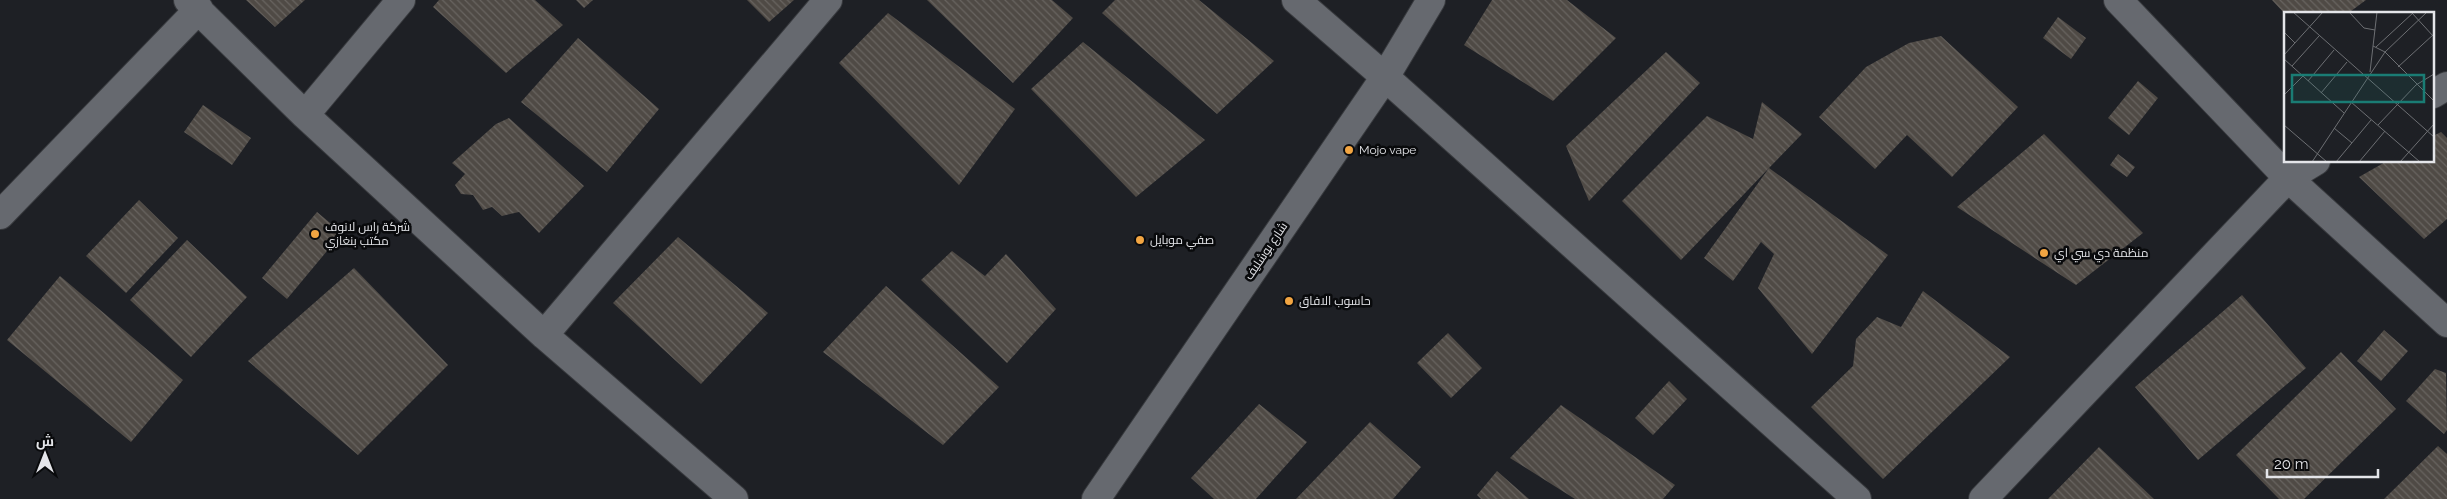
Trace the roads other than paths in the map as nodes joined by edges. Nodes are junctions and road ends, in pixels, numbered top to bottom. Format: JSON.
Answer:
{"nodes":[{"id":1,"x":401,"y":0,"type":"edge"},
{"id":2,"x":828,"y":0,"type":"edge"},
{"id":3,"x":1296,"y":0,"type":"edge"},
{"id":4,"x":1431,"y":0,"type":"edge"},
{"id":5,"x":2118,"y":0,"type":"edge"},
{"id":6,"x":194,"y":5,"type":"edge"},
{"id":7,"x":1385,"y":77,"type":"junction"},
{"id":8,"x":2447,"y":86,"type":"edge"},
{"id":9,"x":2434,"y":93,"type":"edge"},
{"id":10,"x":305,"y":115,"type":"junction"},
{"id":11,"x":2314,"y":162,"type":"edge"},
{"id":12,"x":2288,"y":178,"type":"junction"},
{"id":13,"x":0,"y":215,"type":"edge"},
{"id":14,"x":2447,"y":323,"type":"edge"},
{"id":15,"x":544,"y":335,"type":"junction"},
{"id":16,"x":1101,"y":497,"type":"edge"},
{"id":17,"x":734,"y":499,"type":"edge"},
{"id":18,"x":1857,"y":499,"type":"edge"},
{"id":19,"x":1984,"y":499,"type":"edge"}],
"edges":[{"from":1,"to":10,"type":"street"},
{"from":2,"to":15,"type":"street"},
{"from":3,"to":7,"type":"street"},
{"from":4,"to":7,"type":"street","name":"شارع بوشليف"},
{"from":5,"to":12,"type":"street"},
{"from":6,"to":10,"type":"street"},
{"from":6,"to":13,"type":"street"},
{"from":7,"to":16,"type":"street","name":"شارع بوشليف"},
{"from":7,"to":18,"type":"street"},
{"from":8,"to":9,"type":"street"},
{"from":10,"to":15,"type":"street"},
{"from":11,"to":12,"type":"street"},
{"from":12,"to":14,"type":"street"},
{"from":12,"to":19,"type":"street"},
{"from":15,"to":17,"type":"street"}]}
